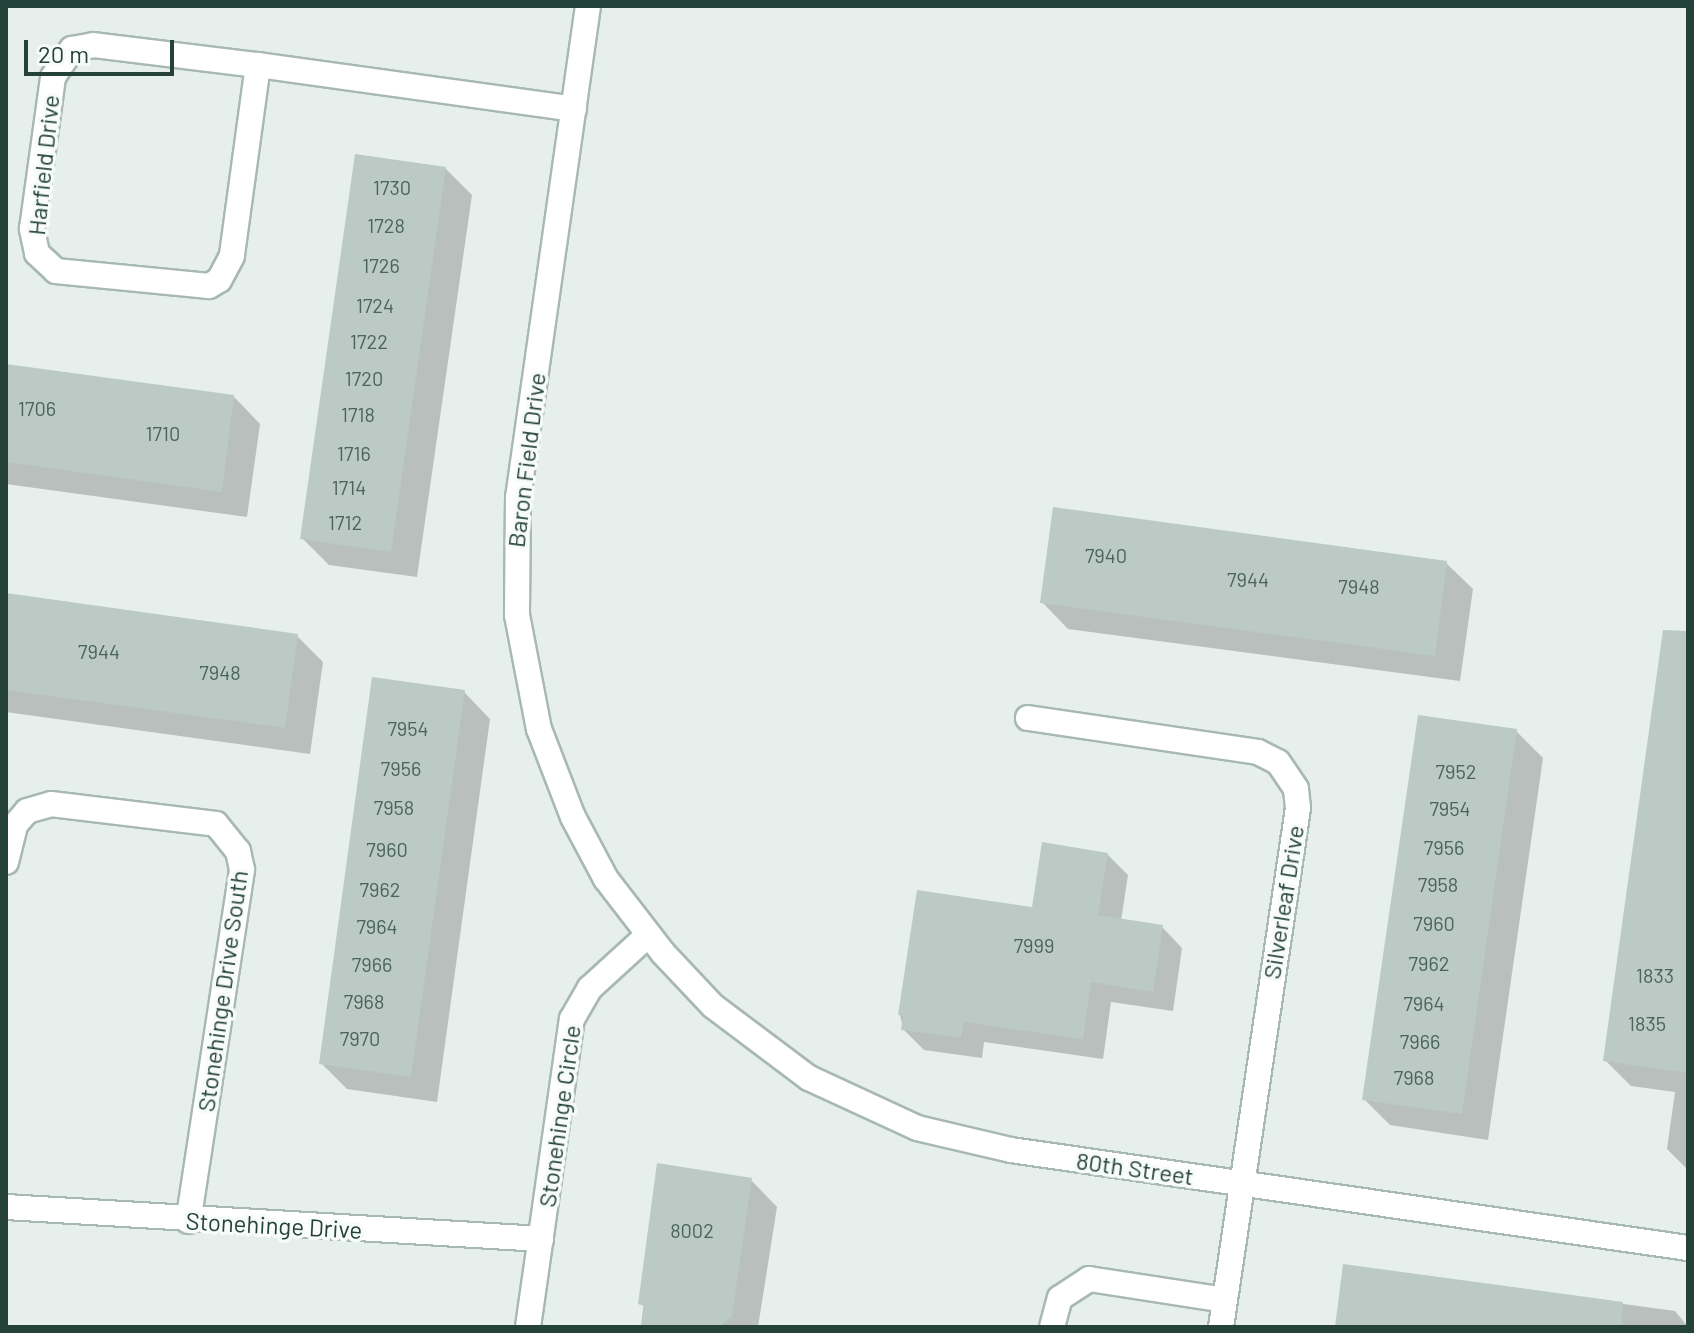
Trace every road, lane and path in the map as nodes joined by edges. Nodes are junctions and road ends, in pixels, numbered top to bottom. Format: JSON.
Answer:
{"nodes":[{"id":1,"x":588,"y":6,"type":"edge"},
{"id":2,"x":258,"y":65,"type":"junction"},
{"id":3,"x":574,"y":109,"type":"junction"},
{"id":4,"x":1028,"y":718,"type":"dead end"},
{"id":5,"x":6,"y":862,"type":"edge"},
{"id":6,"x":648,"y":935,"type":"junction"},
{"id":7,"x":1239,"y":1184,"type":"junction"},
{"id":8,"x":6,"y":1207,"type":"edge"},
{"id":9,"x":188,"y":1221,"type":"junction"},
{"id":10,"x":541,"y":1239,"type":"junction"},
{"id":11,"x":1688,"y":1248,"type":"edge"},
{"id":12,"x":1224,"y":1300,"type":"junction"},
{"id":13,"x":528,"y":1327,"type":"edge"},
{"id":14,"x":1052,"y":1327,"type":"edge"},
{"id":15,"x":1221,"y":1327,"type":"edge"}],
"edges":[{"from":1,"to":3,"type":"street","name":"Baron Field Drive"},
{"from":2,"to":2,"type":"street","name":"Harfield Drive"},
{"from":2,"to":3,"type":"street","name":"Harfield Drive"},
{"from":3,"to":6,"type":"street","name":"Baron Field Drive"},
{"from":4,"to":7,"type":"street","name":"Silverleaf Drive"},
{"from":5,"to":9,"type":"street","name":"Stonehinge Drive South"},
{"from":6,"to":7,"type":"street","name":"80th Street"},
{"from":6,"to":10,"type":"street","name":"Stonehinge Circle"},
{"from":7,"to":11,"type":"street","name":"80th Street"},
{"from":7,"to":12,"type":"street","name":"Silverleaf Drive"},
{"from":8,"to":9,"type":"street","name":"Stonehinge Drive"},
{"from":9,"to":10,"type":"street","name":"Stonehinge Drive"},
{"from":10,"to":13,"type":"street","name":"Stonehinge Circle"},
{"from":12,"to":14,"type":"street"},
{"from":12,"to":15,"type":"street","name":"Silverleaf Drive"}]}
